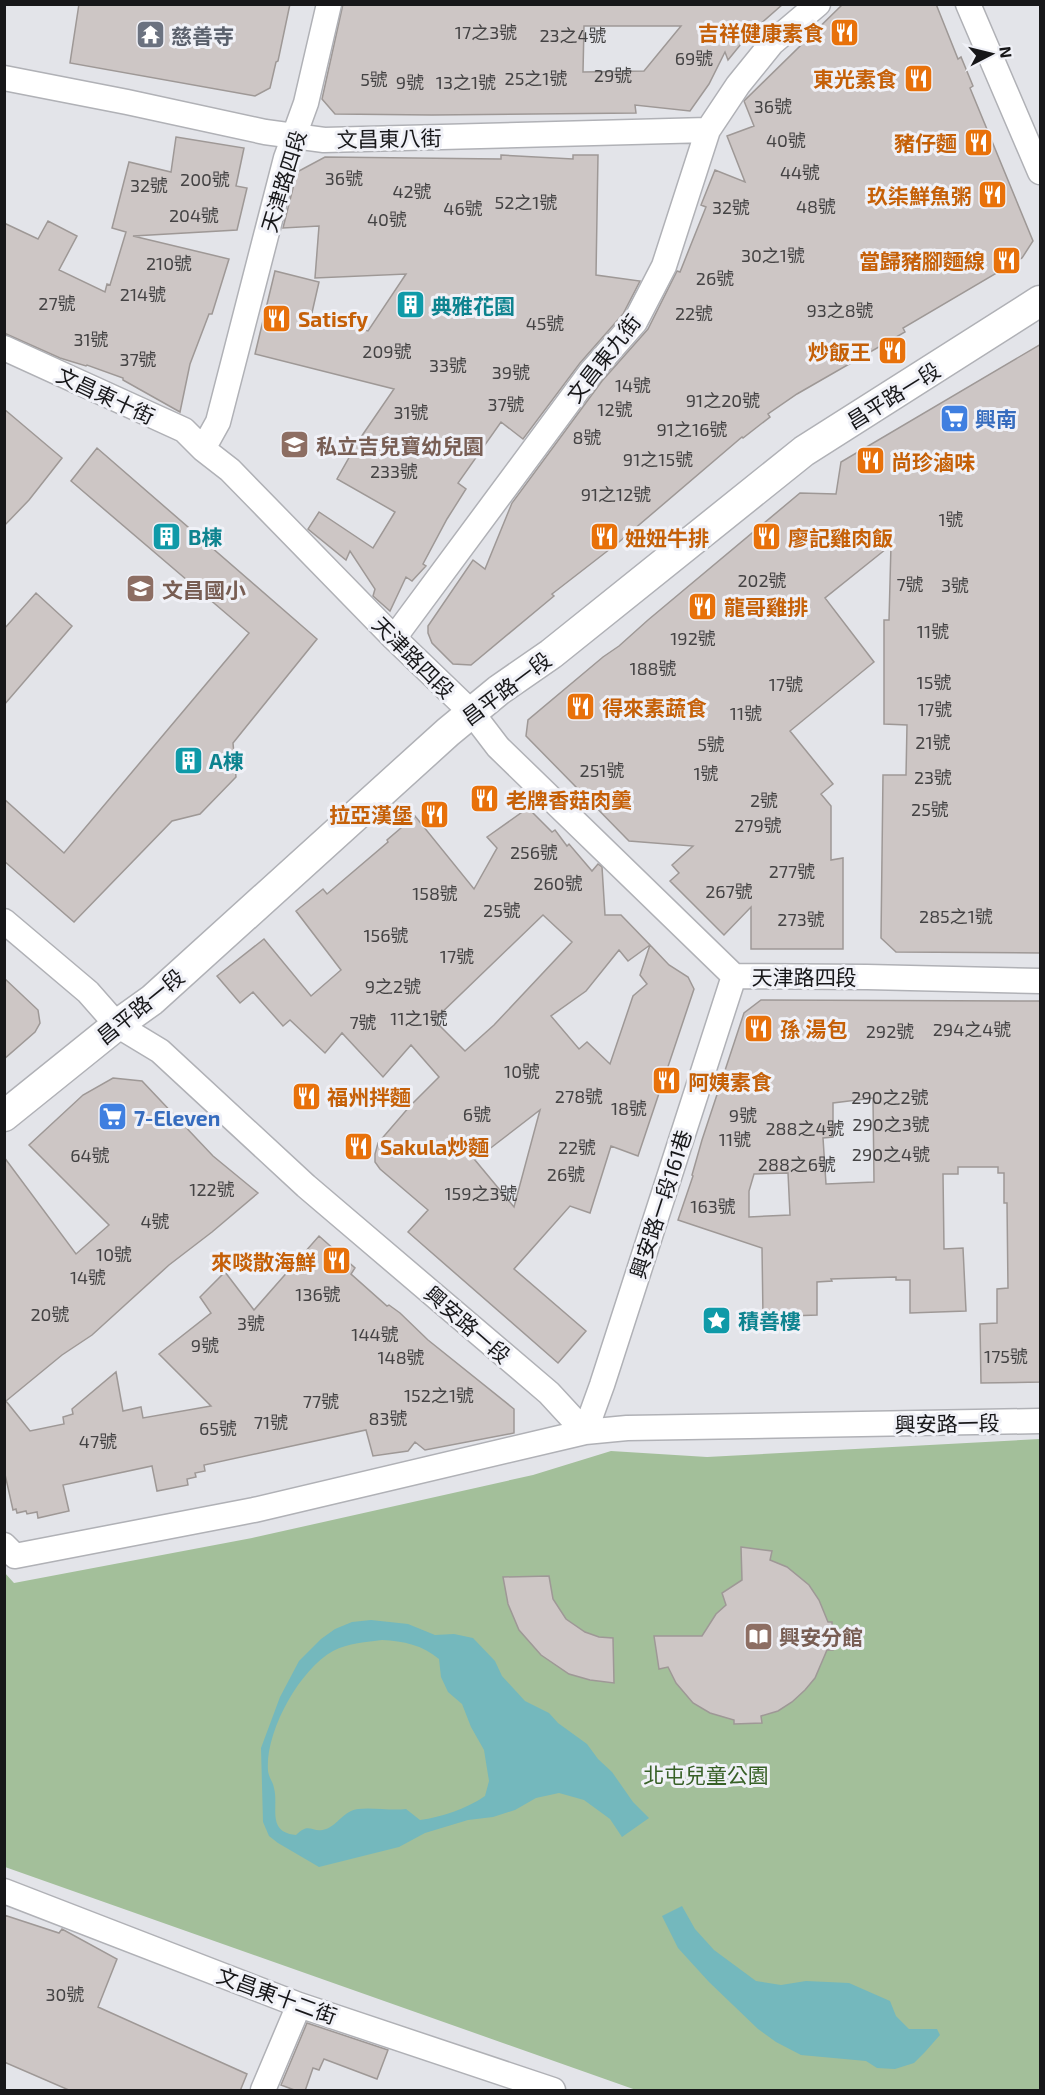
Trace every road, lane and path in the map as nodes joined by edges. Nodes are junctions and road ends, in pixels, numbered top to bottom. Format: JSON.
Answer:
{"nodes":[{"id":1,"x":329,"y":4,"type":"edge"},
{"id":2,"x":818,"y":4,"type":"edge"},
{"id":3,"x":968,"y":4,"type":"edge"},
{"id":4,"x":4,"y":78,"type":"edge"},
{"id":5,"x":708,"y":130,"type":"junction"},
{"id":6,"x":296,"y":136,"type":"junction"},
{"id":7,"x":1041,"y":172,"type":"edge"},
{"id":8,"x":1041,"y":301,"type":"edge"},
{"id":9,"x":4,"y":348,"type":"edge"},
{"id":10,"x":203,"y":449,"type":"junction"},
{"id":11,"x":394,"y":638,"type":"junction"},
{"id":12,"x":472,"y":713,"type":"junction"},
{"id":13,"x":4,"y":921,"type":"edge"},
{"id":14,"x":734,"y":976,"type":"junction"},
{"id":15,"x":1041,"y":981,"type":"edge"},
{"id":16,"x":117,"y":1025,"type":"junction"},
{"id":17,"x":4,"y":1116,"type":"edge"},
{"id":18,"x":1041,"y":1421,"type":"edge"},
{"id":19,"x":585,"y":1432,"type":"junction"},
{"id":20,"x":4,"y":1545,"type":"edge"},
{"id":21,"x":4,"y":1891,"type":"edge"},
{"id":22,"x":299,"y":2005,"type":"junction"},
{"id":23,"x":263,"y":2091,"type":"edge"},
{"id":24,"x":553,"y":2091,"type":"edge"}],
"edges":[{"from":1,"to":6,"type":"street","name":"天津路四段"},
{"from":2,"to":5,"type":"street","name":"文昌東九街"},
{"from":3,"to":7,"type":"street"},
{"from":4,"to":6,"type":"street","name":"文昌東八街"},
{"from":5,"to":6,"type":"street","name":"文昌東八街"},
{"from":5,"to":11,"type":"street","name":"文昌東九街"},
{"from":6,"to":10,"type":"street","name":"天津路四段"},
{"from":8,"to":12,"type":"street","name":"昌平路一段"},
{"from":9,"to":10,"type":"street","name":"文昌東十街"},
{"from":10,"to":11,"type":"street","name":"天津路四段"},
{"from":11,"to":12,"type":"street","name":"天津路四段"},
{"from":12,"to":14,"type":"street","name":"天津路四段"},
{"from":12,"to":16,"type":"street","name":"昌平路一段"},
{"from":13,"to":16,"type":"street","name":"興安路一段"},
{"from":14,"to":15,"type":"street","name":"天津路四段"},
{"from":14,"to":19,"type":"street","name":"興安路一段161巷"},
{"from":16,"to":17,"type":"street","name":"昌平路一段"},
{"from":16,"to":19,"type":"street","name":"興安路一段"},
{"from":18,"to":19,"type":"street","name":"興安路一段"},
{"from":19,"to":20,"type":"street"},
{"from":21,"to":22,"type":"street","name":"文昌東十二街"},
{"from":22,"to":23,"type":"street"},
{"from":22,"to":24,"type":"street","name":"文昌東十二街"}]}
